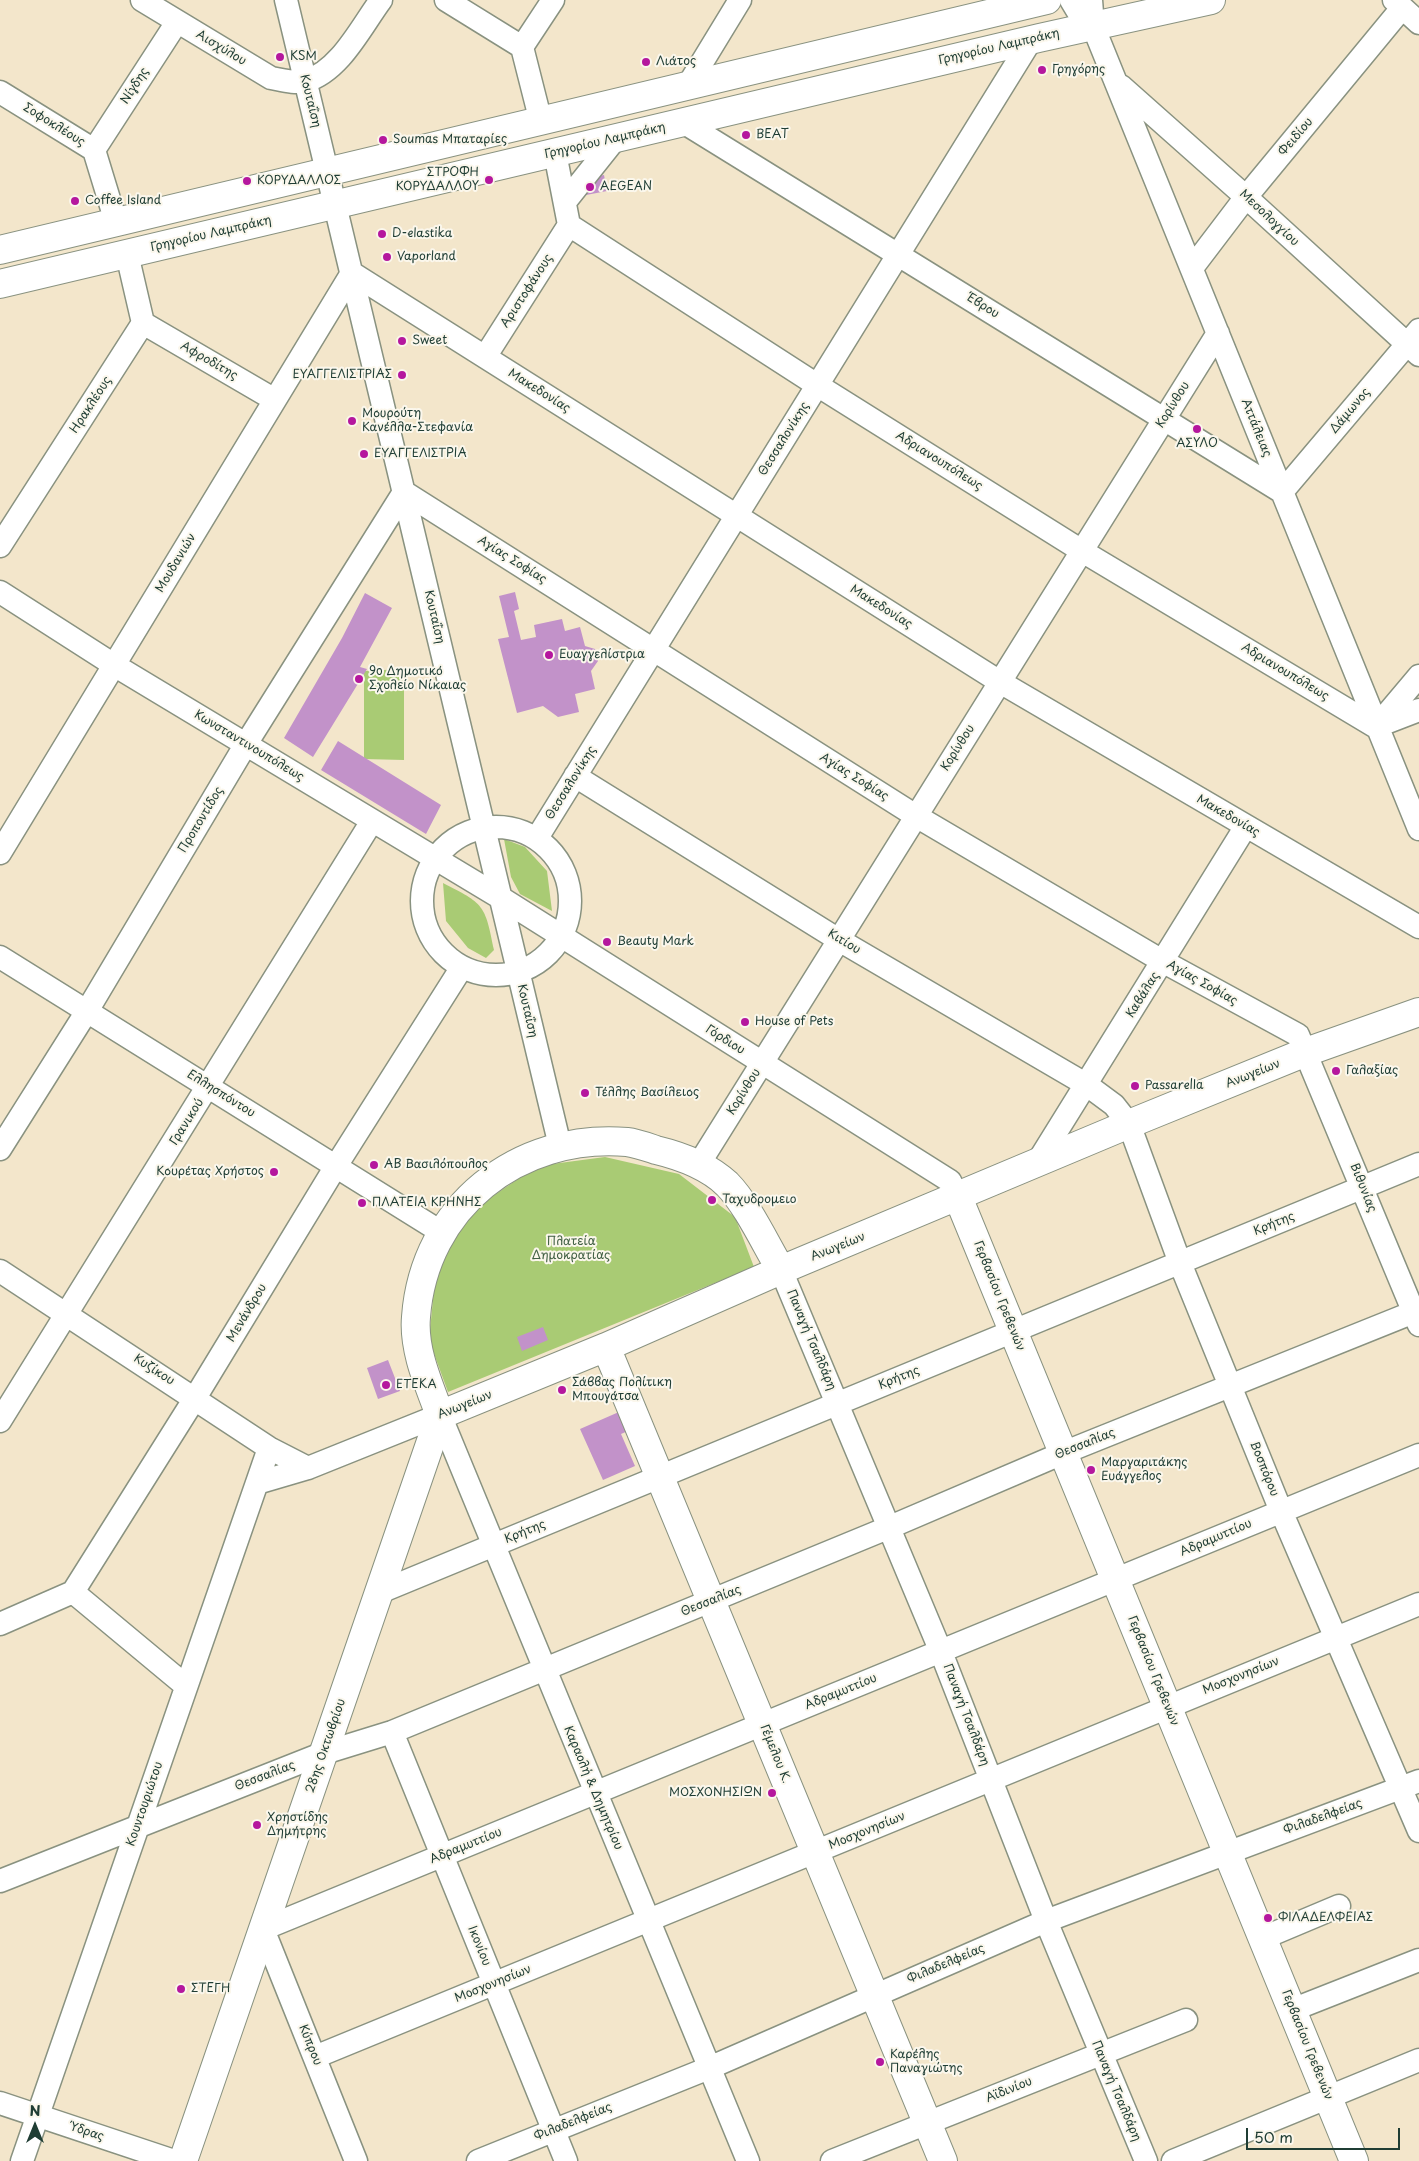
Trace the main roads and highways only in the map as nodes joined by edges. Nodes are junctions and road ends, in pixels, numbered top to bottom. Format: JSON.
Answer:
{"nodes":[{"id":1,"x":1211,"y":0,"type":"edge"},
{"id":2,"x":1027,"y":2,"type":"edge"},
{"id":3,"x":1092,"y":13,"type":"edge"},
{"id":4,"x":0,"y":250,"type":"edge"},
{"id":5,"x":0,"y":284,"type":"edge"},
{"id":6,"x":1419,"y":1012,"type":"edge"},
{"id":7,"x":954,"y":1189,"type":"junction"},
{"id":8,"x":781,"y":1270,"type":"junction"},
{"id":9,"x":606,"y":1347,"type":"junction"},
{"id":10,"x":440,"y":1415,"type":"junction"},
{"id":11,"x":183,"y":2161,"type":"edge"},
{"id":12,"x":942,"y":2161,"type":"edge"},
{"id":13,"x":1354,"y":2161,"type":"edge"}],
"edges":[{"from":1,"to":3,"type":"main road","name":"Γρηγορίου Λαμπράκη"},
{"from":2,"to":4,"type":"main road"},
{"from":3,"to":5,"type":"main road","name":"Γρηγορίου Λαμπράκη"},
{"from":6,"to":7,"type":"main road","name":"Ανωγείων"},
{"from":7,"to":8,"type":"main road","name":"Ανωγείων"},
{"from":7,"to":13,"type":"main road","name":"Γερβασίου Γρεβενών"},
{"from":8,"to":9,"type":"main road","name":"Ανωγείων"},
{"from":8,"to":10,"type":"main road"},
{"from":9,"to":10,"type":"main road","name":"Ανωγείων"},
{"from":9,"to":12,"type":"main road","name":"Γέμελου Κ."},
{"from":10,"to":11,"type":"main road","name":"28ης Οκτωβρίου"}]}
